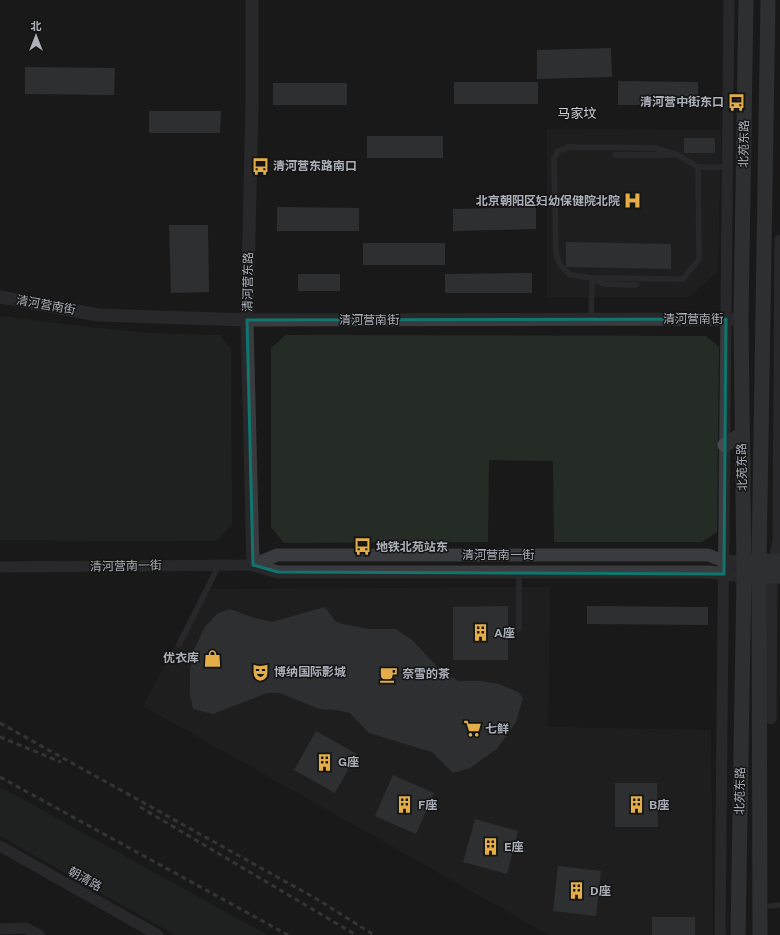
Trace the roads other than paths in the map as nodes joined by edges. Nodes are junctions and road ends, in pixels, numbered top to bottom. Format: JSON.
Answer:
{"nodes":[{"id":1,"x":252,"y":0,"type":"edge"},
{"id":2,"x":729,"y":0,"type":"edge"},
{"id":3,"x":746,"y":0,"type":"edge"},
{"id":4,"x":768,"y":0,"type":"edge"},
{"id":5,"x":615,"y":155,"type":"dead end"},
{"id":6,"x":678,"y":155,"type":"junction"},
{"id":7,"x":698,"y":167,"type":"junction"},
{"id":8,"x":728,"y":167,"type":"junction"},
{"id":9,"x":780,"y":240,"type":"edge"},
{"id":10,"x":592,"y":278,"type":"junction"},
{"id":11,"x":636,"y":285,"type":"dead end"},
{"id":12,"x":0,"y":297,"type":"edge"},
{"id":13,"x":591,"y":319,"type":"junction"},
{"id":14,"x":734,"y":319,"type":"junction"},
{"id":15,"x":247,"y":320,"type":"junction"},
{"id":16,"x":742,"y":434,"type":"junction"},
{"id":17,"x":725,"y":445,"type":"junction"},
{"id":18,"x":219,"y":565,"type":"junction"},
{"id":19,"x":253,"y":565,"type":"junction"},
{"id":20,"x":724,"y":567,"type":"junction"},
{"id":21,"x":0,"y":568,"type":"edge"},
{"id":22,"x":743,"y":569,"type":"junction"},
{"id":23,"x":771,"y":569,"type":"edge"},
{"id":24,"x":519,"y":572,"type":"junction"},
{"id":25,"x":519,"y":629,"type":"dead end"},
{"id":26,"x":179,"y":645,"type":"dead end"},
{"id":27,"x":771,"y":719,"type":"joint"},
{"id":28,"x":760,"y":734,"type":"junction"},
{"id":29,"x":0,"y":846,"type":"edge"},
{"id":30,"x":780,"y":905,"type":"edge"},
{"id":31,"x":770,"y":906,"type":"dead end"},
{"id":32,"x":0,"y":930,"type":"edge"},
{"id":33,"x":39,"y":935,"type":"edge"},
{"id":34,"x":158,"y":935,"type":"edge"},
{"id":35,"x":720,"y":935,"type":"edge"},
{"id":36,"x":738,"y":935,"type":"edge"},
{"id":37,"x":760,"y":935,"type":"edge"}],
"edges":[{"from":1,"to":15,"type":"street","name":"清河营东路"},
{"from":2,"to":8,"type":"street"},
{"from":3,"to":14,"type":"main road","name":"北苑东路"},
{"from":4,"to":23,"type":"main road","name":"北苑东路"},
{"from":5,"to":6,"type":"lane"},
{"from":6,"to":7,"type":"lane"},
{"from":6,"to":10,"type":"lane"},
{"from":7,"to":8,"type":"lane"},
{"from":7,"to":10,"type":"lane"},
{"from":8,"to":14,"type":"street"},
{"from":9,"to":23,"type":"street"},
{"from":10,"to":11,"type":"lane"},
{"from":10,"to":13,"type":"lane"},
{"from":12,"to":15,"type":"street","name":"清河营南街"},
{"from":13,"to":14,"type":"street","name":"清河营南街"},
{"from":13,"to":15,"type":"street","name":"清河营南街"},
{"from":14,"to":16,"type":"main road","name":"北苑东路"},
{"from":14,"to":17,"type":"street"},
{"from":15,"to":19,"type":"street","name":"清河营东路"},
{"from":16,"to":17,"type":"main road"},
{"from":16,"to":22,"type":"main road","name":"北苑东路"},
{"from":17,"to":20,"type":"street"},
{"from":18,"to":19,"type":"street","name":"清河营南一街"},
{"from":18,"to":21,"type":"street","name":"清河营南一街"},
{"from":18,"to":26,"type":"lane"},
{"from":19,"to":20,"type":"street","name":"清河营南一街"},
{"from":19,"to":24,"type":"street","name":"清河营南一街"},
{"from":20,"to":22,"type":"street","name":"清河营南一街"},
{"from":20,"to":24,"type":"street","name":"清河营南一街"},
{"from":20,"to":35,"type":"street"},
{"from":22,"to":23,"type":"main road"},
{"from":22,"to":36,"type":"main road","name":"北苑东路"},
{"from":23,"to":27,"type":"street"},
{"from":23,"to":28,"type":"main road","name":"北苑东路"},
{"from":24,"to":25,"type":"lane"},
{"from":27,"to":28,"type":"main road"},
{"from":28,"to":37,"type":"main road","name":"北苑东路"},
{"from":29,"to":34,"type":"street","name":"朝清路"},
{"from":30,"to":31,"type":"lane"},
{"from":32,"to":33,"type":"street"}]}
